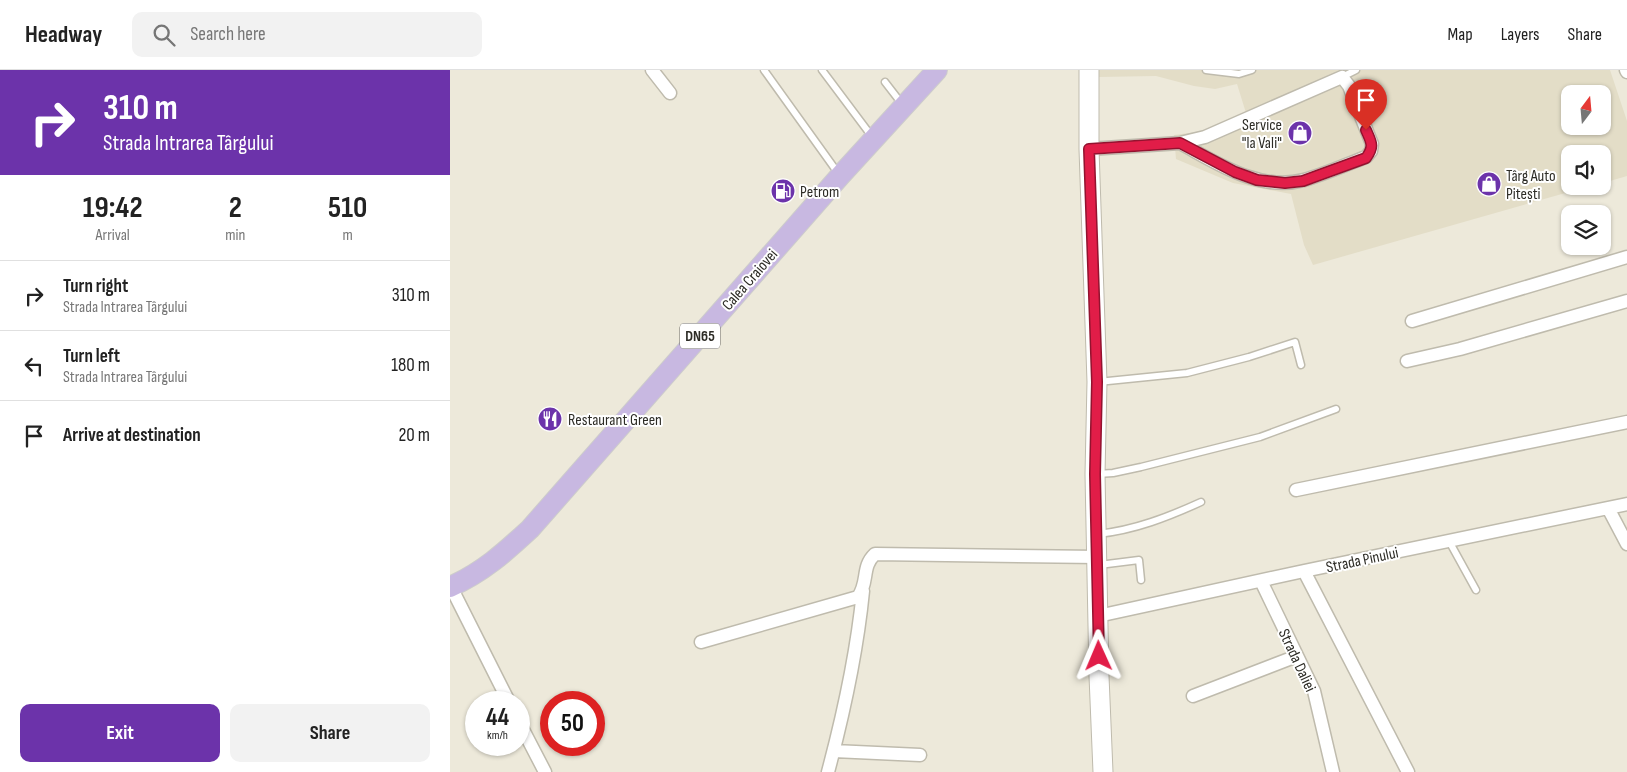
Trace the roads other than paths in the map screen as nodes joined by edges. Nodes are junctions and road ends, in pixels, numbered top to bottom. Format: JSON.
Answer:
{"nodes":[{"id":1,"x":652,"y":70,"type":"edge"},
{"id":2,"x":764,"y":70,"type":"edge"},
{"id":3,"x":822,"y":70,"type":"edge"},
{"id":4,"x":938,"y":70,"type":"edge"},
{"id":5,"x":1089,"y":70,"type":"edge"},
{"id":6,"x":1206,"y":70,"type":"edge"},
{"id":7,"x":1252,"y":70,"type":"edge"},
{"id":8,"x":1356,"y":70,"type":"edge"},
{"id":9,"x":1342,"y":77,"type":"junction"},
{"id":10,"x":885,"y":82,"type":"dead end"},
{"id":11,"x":670,"y":93,"type":"dead end"},
{"id":12,"x":904,"y":107,"type":"junction"},
{"id":13,"x":873,"y":139,"type":"junction"},
{"id":14,"x":1180,"y":143,"type":"junction"},
{"id":15,"x":1089,"y":149,"type":"junction"},
{"id":16,"x":840,"y":176,"type":"junction"},
{"id":17,"x":1627,"y":258,"type":"edge"},
{"id":18,"x":1627,"y":301,"type":"edge"},
{"id":19,"x":1412,"y":321,"type":"dead end"},
{"id":20,"x":1407,"y":361,"type":"dead end"},
{"id":21,"x":1301,"y":364,"type":"dead end"},
{"id":22,"x":1097,"y":382,"type":"junction"},
{"id":23,"x":1336,"y":409,"type":"dead end"},
{"id":24,"x":1627,"y":422,"type":"edge"},
{"id":25,"x":1095,"y":474,"type":"junction"},
{"id":26,"x":1296,"y":490,"type":"dead end"},
{"id":27,"x":1201,"y":502,"type":"dead end"},
{"id":28,"x":1627,"y":504,"type":"edge"},
{"id":29,"x":1608,"y":508,"type":"junction"},
{"id":30,"x":1097,"y":534,"type":"junction"},
{"id":31,"x":1449,"y":541,"type":"junction"},
{"id":32,"x":1627,"y":544,"type":"edge"},
{"id":33,"x":1098,"y":561,"type":"junction"},
{"id":34,"x":1304,"y":571,"type":"junction"},
{"id":35,"x":1141,"y":580,"type":"dead end"},
{"id":36,"x":1261,"y":581,"type":"junction"},
{"id":37,"x":451,"y":587,"type":"edge"},
{"id":38,"x":1476,"y":590,"type":"dead end"},
{"id":39,"x":863,"y":591,"type":"junction"},
{"id":40,"x":1098,"y":616,"type":"junction"},
{"id":41,"x":701,"y":642,"type":"dead end"},
{"id":42,"x":1297,"y":656,"type":"junction"},
{"id":43,"x":503,"y":691,"type":"edge"},
{"id":44,"x":1193,"y":696,"type":"dead end"},
{"id":45,"x":530,"y":743,"type":"edge"},
{"id":46,"x":834,"y":751,"type":"junction"},
{"id":47,"x":920,"y":755,"type":"dead end"},
{"id":48,"x":545,"y":772,"type":"edge"},
{"id":49,"x":828,"y":772,"type":"edge"},
{"id":50,"x":1103,"y":772,"type":"edge"},
{"id":51,"x":1333,"y":772,"type":"edge"},
{"id":52,"x":1408,"y":772,"type":"edge"}],
"edges":[{"from":1,"to":11,"type":"street"},
{"from":2,"to":16,"type":"lane"},
{"from":3,"to":13,"type":"lane"},
{"from":4,"to":12,"type":"main road","name":"Calea Craiovei","number":"DN65"},
{"from":5,"to":15,"type":"main road"},
{"from":6,"to":7,"type":"lane"},
{"from":8,"to":9,"type":"lane"},
{"from":9,"to":14,"type":"street"},
{"from":9,"to":14,"type":"street"},
{"from":10,"to":12,"type":"lane"},
{"from":12,"to":13,"type":"main road","name":"Calea Craiovei","number":"DN65"},
{"from":13,"to":16,"type":"main road","name":"Calea Craiovei","number":"DN65"},
{"from":14,"to":15,"type":"street"},
{"from":15,"to":22,"type":"main road"},
{"from":16,"to":37,"type":"main road","name":"Calea Craiovei","number":"DN65"},
{"from":17,"to":19,"type":"street"},
{"from":18,"to":20,"type":"street"},
{"from":21,"to":22,"type":"lane"},
{"from":22,"to":25,"type":"main road"},
{"from":23,"to":25,"type":"lane"},
{"from":24,"to":26,"type":"street"},
{"from":25,"to":30,"type":"main road"},
{"from":27,"to":30,"type":"lane"},
{"from":28,"to":29,"type":"street","name":"Strada Pinului"},
{"from":29,"to":31,"type":"street","name":"Strada Pinului"},
{"from":29,"to":32,"type":"street"},
{"from":30,"to":33,"type":"main road"},
{"from":31,"to":34,"type":"street","name":"Strada Pinului"},
{"from":31,"to":38,"type":"lane"},
{"from":33,"to":35,"type":"lane"},
{"from":33,"to":39,"type":"street"},
{"from":33,"to":40,"type":"main road"},
{"from":34,"to":36,"type":"street","name":"Strada Pinului"},
{"from":34,"to":52,"type":"street"},
{"from":36,"to":40,"type":"street","name":"Strada Pinului"},
{"from":36,"to":42,"type":"street","name":"Strada Daliei"},
{"from":37,"to":43,"type":"street"},
{"from":39,"to":41,"type":"street"},
{"from":39,"to":46,"type":"street"},
{"from":40,"to":50,"type":"main road"},
{"from":42,"to":44,"type":"street"},
{"from":42,"to":51,"type":"street","name":"Strada Daliei"},
{"from":45,"to":48,"type":"street"},
{"from":46,"to":47,"type":"street"},
{"from":46,"to":49,"type":"street"}]}
